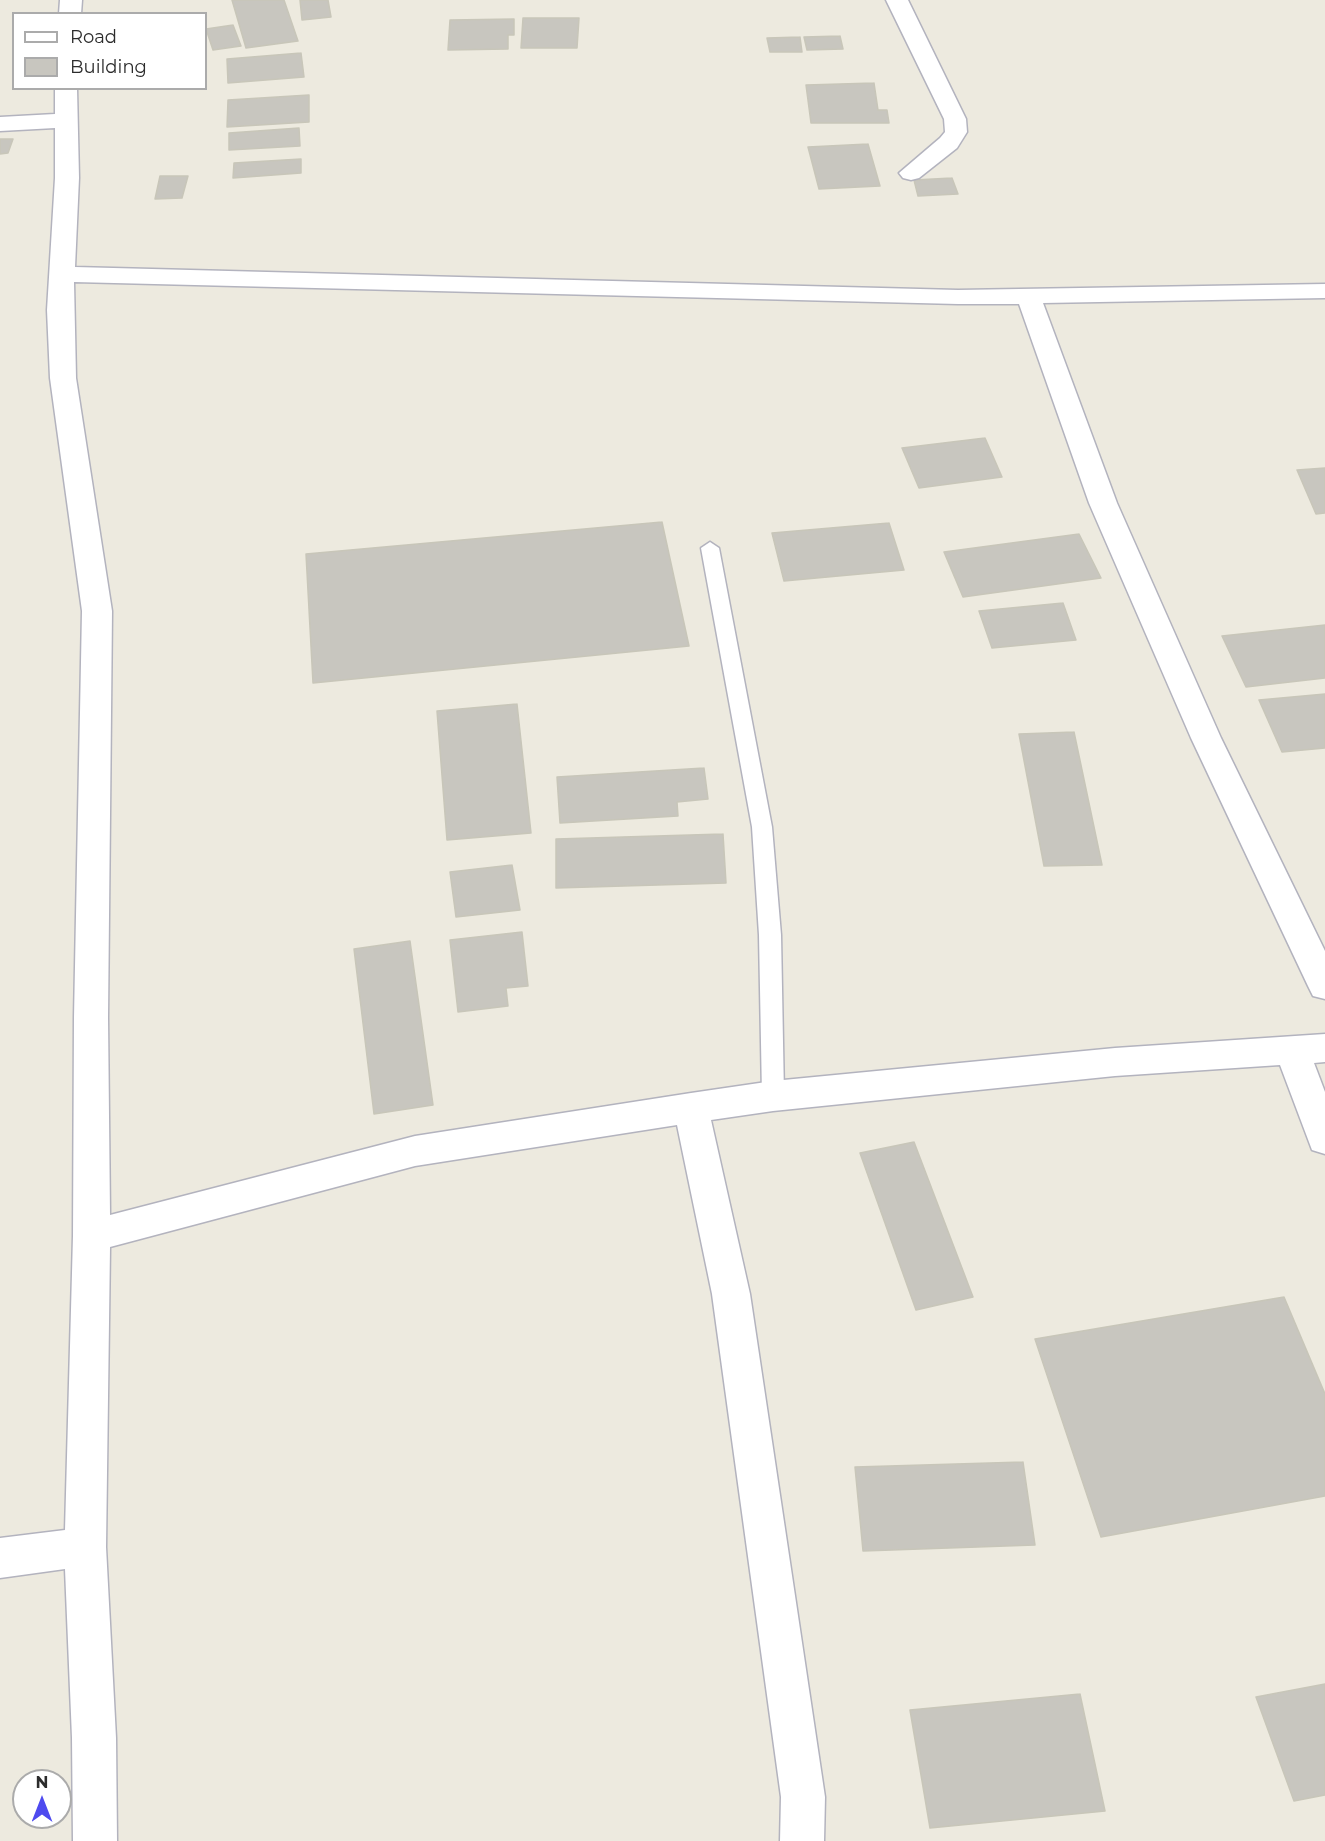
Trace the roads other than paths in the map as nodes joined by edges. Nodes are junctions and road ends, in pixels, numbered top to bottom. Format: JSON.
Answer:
{"nodes":[{"id":1,"x":897,"y":0,"type":"edge"},
{"id":2,"x":66,"y":104,"type":"edge"},
{"id":3,"x":0,"y":124,"type":"edge"},
{"id":4,"x":912,"y":173,"type":"dead end"},
{"id":5,"x":62,"y":274,"type":"junction"},
{"id":6,"x":1325,"y":291,"type":"edge"},
{"id":7,"x":1028,"y":295,"type":"junction"},
{"id":8,"x":710,"y":548,"type":"dead end"},
{"id":9,"x":1325,"y":986,"type":"edge"},
{"id":10,"x":1308,"y":1050,"type":"edge"},
{"id":11,"x":773,"y":1096,"type":"junction"},
{"id":12,"x":691,"y":1108,"type":"junction"},
{"id":13,"x":1325,"y":1140,"type":"edge"},
{"id":14,"x":92,"y":1236,"type":"junction"},
{"id":15,"x":85,"y":1547,"type":"junction"},
{"id":16,"x":0,"y":1558,"type":"edge"},
{"id":17,"x":95,"y":1841,"type":"edge"},
{"id":18,"x":802,"y":1841,"type":"edge"}],
"edges":[{"from":1,"to":4,"type":"street"},
{"from":2,"to":3,"type":"street"},
{"from":2,"to":5,"type":"street"},
{"from":5,"to":7,"type":"street"},
{"from":5,"to":14,"type":"street"},
{"from":6,"to":7,"type":"street"},
{"from":7,"to":9,"type":"street"},
{"from":8,"to":11,"type":"lane"},
{"from":10,"to":11,"type":"street"},
{"from":10,"to":13,"type":"street"},
{"from":11,"to":12,"type":"street"},
{"from":12,"to":14,"type":"street"},
{"from":12,"to":18,"type":"street"},
{"from":14,"to":15,"type":"street"},
{"from":15,"to":16,"type":"street"},
{"from":15,"to":17,"type":"street"}]}
